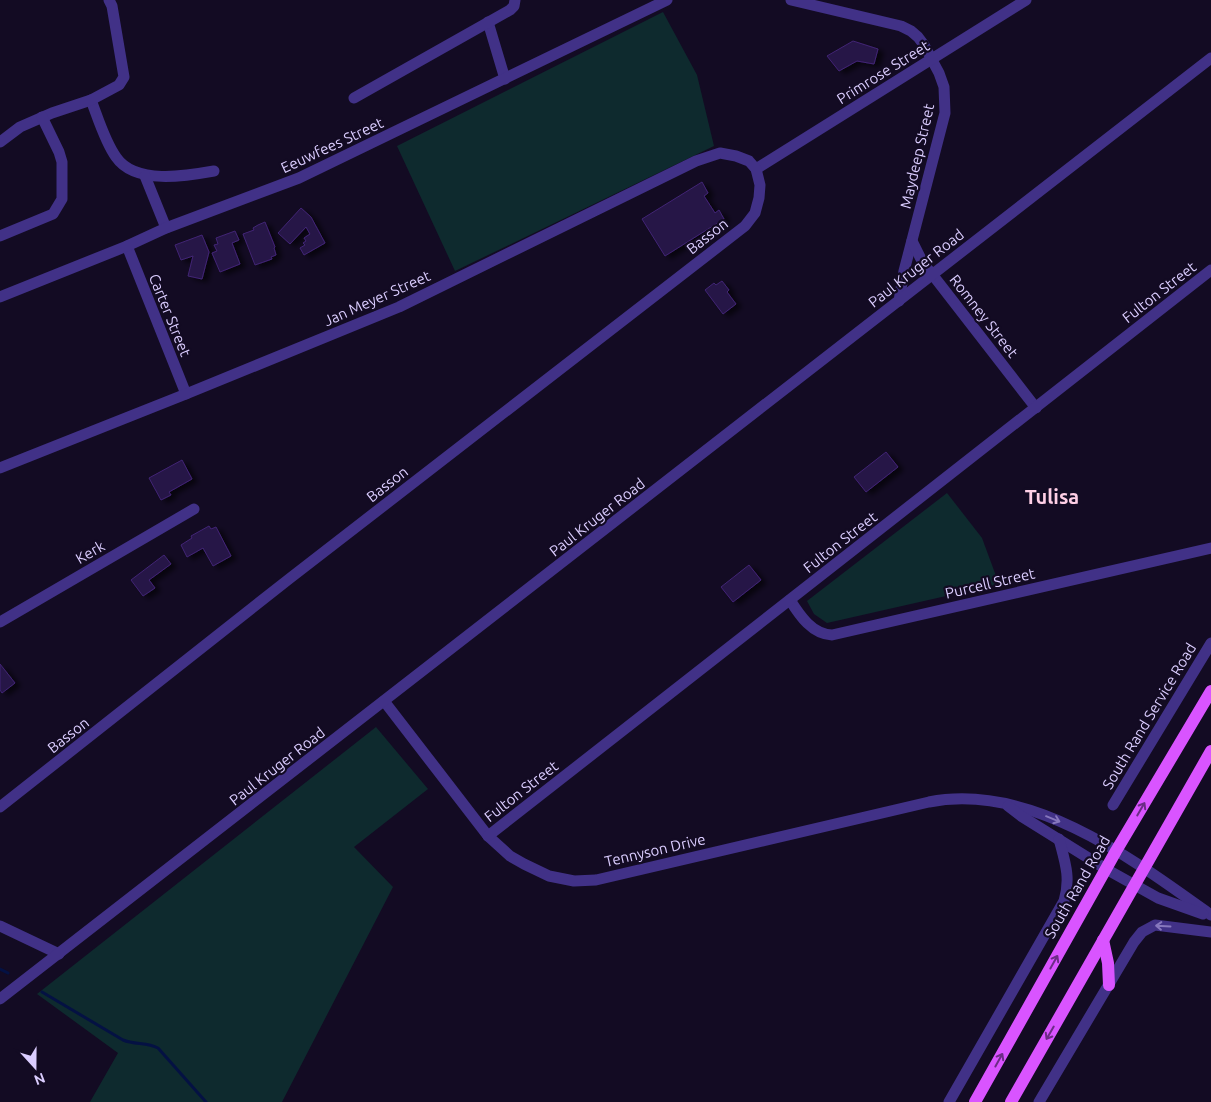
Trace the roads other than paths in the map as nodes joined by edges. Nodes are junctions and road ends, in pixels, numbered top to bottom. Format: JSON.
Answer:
{"nodes":[{"id":1,"x":108,"y":0,"type":"edge"},
{"id":2,"x":515,"y":0,"type":"edge"},
{"id":3,"x":667,"y":0,"type":"edge"},
{"id":4,"x":790,"y":0,"type":"edge"},
{"id":5,"x":1026,"y":0,"type":"edge"},
{"id":6,"x":488,"y":22,"type":"junction"},
{"id":7,"x":1211,"y":58,"type":"edge"},
{"id":8,"x":932,"y":60,"type":"junction"},
{"id":9,"x":505,"y":78,"type":"junction"},
{"id":10,"x":354,"y":98,"type":"dead end"},
{"id":11,"x":91,"y":100,"type":"junction"},
{"id":12,"x":42,"y":117,"type":"junction"},
{"id":13,"x":0,"y":142,"type":"edge"},
{"id":14,"x":756,"y":169,"type":"junction"},
{"id":15,"x":214,"y":171,"type":"dead end"},
{"id":16,"x":146,"y":176,"type":"junction"},
{"id":17,"x":166,"y":228,"type":"junction"},
{"id":18,"x":0,"y":236,"type":"edge"},
{"id":19,"x":912,"y":241,"type":"junction"},
{"id":20,"x":127,"y":246,"type":"junction"},
{"id":21,"x":1211,"y":270,"type":"edge"},
{"id":22,"x":932,"y":274,"type":"junction"},
{"id":23,"x":0,"y":297,"type":"edge"},
{"id":24,"x":898,"y":301,"type":"junction"},
{"id":25,"x":186,"y":394,"type":"junction"},
{"id":26,"x":1036,"y":408,"type":"junction"},
{"id":27,"x":0,"y":468,"type":"edge"},
{"id":28,"x":194,"y":508,"type":"dead end"},
{"id":29,"x":1211,"y":548,"type":"edge"},
{"id":30,"x":790,"y":600,"type":"junction"},
{"id":31,"x":0,"y":622,"type":"edge"},
{"id":32,"x":1211,"y":643,"type":"edge"},
{"id":33,"x":1211,"y":690,"type":"edge"},
{"id":34,"x":384,"y":702,"type":"junction"},
{"id":35,"x":1211,"y":751,"type":"edge"},
{"id":36,"x":1007,"y":805,"type":"junction"},
{"id":37,"x":1113,"y":805,"type":"dead end"},
{"id":38,"x":0,"y":807,"type":"edge"},
{"id":39,"x":488,"y":836,"type":"junction"},
{"id":40,"x":1059,"y":839,"type":"junction"},
{"id":41,"x":1116,"y":852,"type":"junction"},
{"id":42,"x":1145,"y":868,"type":"junction"},
{"id":43,"x":1106,"y":869,"type":"junction"},
{"id":44,"x":1135,"y":885,"type":"junction"},
{"id":45,"x":1211,"y":916,"type":"edge"},
{"id":46,"x":0,"y":926,"type":"edge"},
{"id":47,"x":1211,"y":932,"type":"edge"},
{"id":48,"x":1103,"y":940,"type":"junction"},
{"id":49,"x":60,"y":954,"type":"junction"},
{"id":50,"x":1108,"y":985,"type":"junction"},
{"id":51,"x":0,"y":999,"type":"edge"},
{"id":52,"x":949,"y":1102,"type":"edge"},
{"id":53,"x":975,"y":1102,"type":"edge"},
{"id":54,"x":1011,"y":1102,"type":"edge"},
{"id":55,"x":1039,"y":1102,"type":"edge"}],
"edges":[{"from":1,"to":11,"type":"street"},
{"from":2,"to":6,"type":"street"},
{"from":3,"to":9,"type":"street","name":"Eeuwfees Street"},
{"from":4,"to":8,"type":"street","name":"Maydeep Street"},
{"from":5,"to":8,"type":"street","name":"Primrose Street"},
{"from":6,"to":9,"type":"street"},
{"from":6,"to":10,"type":"street"},
{"from":7,"to":22,"type":"street","name":"Paul Kruger Road"},
{"from":8,"to":14,"type":"street","name":"Primrose Street"},
{"from":8,"to":19,"type":"street","name":"Maydeep Street"},
{"from":9,"to":17,"type":"street","name":"Eeuwfees Street"},
{"from":11,"to":12,"type":"street"},
{"from":11,"to":16,"type":"street"},
{"from":12,"to":13,"type":"street"},
{"from":12,"to":18,"type":"street"},
{"from":14,"to":25,"type":"street","name":"Jan Meyer Street"},
{"from":14,"to":38,"type":"street","name":"Basson"},
{"from":15,"to":16,"type":"street"},
{"from":16,"to":17,"type":"street"},
{"from":17,"to":20,"type":"street","name":"Eeuwfees Street"},
{"from":19,"to":22,"type":"street","name":"Romney Street"},
{"from":19,"to":24,"type":"street","name":"Maydeep Street"},
{"from":20,"to":23,"type":"street","name":"Eeuwfees Street"},
{"from":20,"to":25,"type":"street","name":"Carter Street"},
{"from":21,"to":26,"type":"street","name":"Fulton Street"},
{"from":22,"to":24,"type":"street","name":"Paul Kruger Road"},
{"from":22,"to":26,"type":"street","name":"Romney Street"},
{"from":24,"to":34,"type":"street","name":"Paul Kruger Road"},
{"from":25,"to":27,"type":"street","name":"Jan Meyer Street"},
{"from":26,"to":30,"type":"street","name":"Fulton Street"},
{"from":28,"to":31,"type":"street","name":"Kerk"},
{"from":29,"to":30,"type":"street","name":"Purcell Street"},
{"from":30,"to":39,"type":"street","name":"Fulton Street"},
{"from":32,"to":37,"type":"street","name":"South Rand Service Road"},
{"from":41,"to":33,"type":"main road","name":"South Rand Road","one_way":true},
{"from":34,"to":39,"type":"street","name":"Tennyson Drive"},
{"from":34,"to":49,"type":"street","name":"Paul Kruger Road"},
{"from":35,"to":42,"type":"main road"},
{"from":36,"to":39,"type":"street","name":"Tennyson Drive"},
{"from":36,"to":40,"type":"street","name":"Tennyson Drive"},
{"from":36,"to":41,"type":"street","name":"Tennyson Drive","one_way":true},
{"from":40,"to":43,"type":"street","name":"Tennyson Drive"},
{"from":40,"to":52,"type":"street"},
{"from":41,"to":42,"type":"street","name":"Tennyson Drive"},
{"from":41,"to":43,"type":"main road","name":"South Rand Road"},
{"from":42,"to":44,"type":"main road"},
{"from":42,"to":45,"type":"street","name":"Tennyson Drive"},
{"from":43,"to":44,"type":"street","name":"Tennyson Drive"},
{"from":53,"to":43,"type":"main road","name":"South Rand Road","one_way":true},
{"from":44,"to":45,"type":"street","name":"Tennyson Drive"},
{"from":44,"to":48,"type":"main road"},
{"from":46,"to":49,"type":"street"},
{"from":47,"to":50,"type":"street","one_way":true},
{"from":48,"to":50,"type":"main road"},
{"from":48,"to":54,"type":"main road","one_way":true},
{"from":49,"to":51,"type":"street","name":"Paul Kruger Road"},
{"from":50,"to":55,"type":"street"}]}
